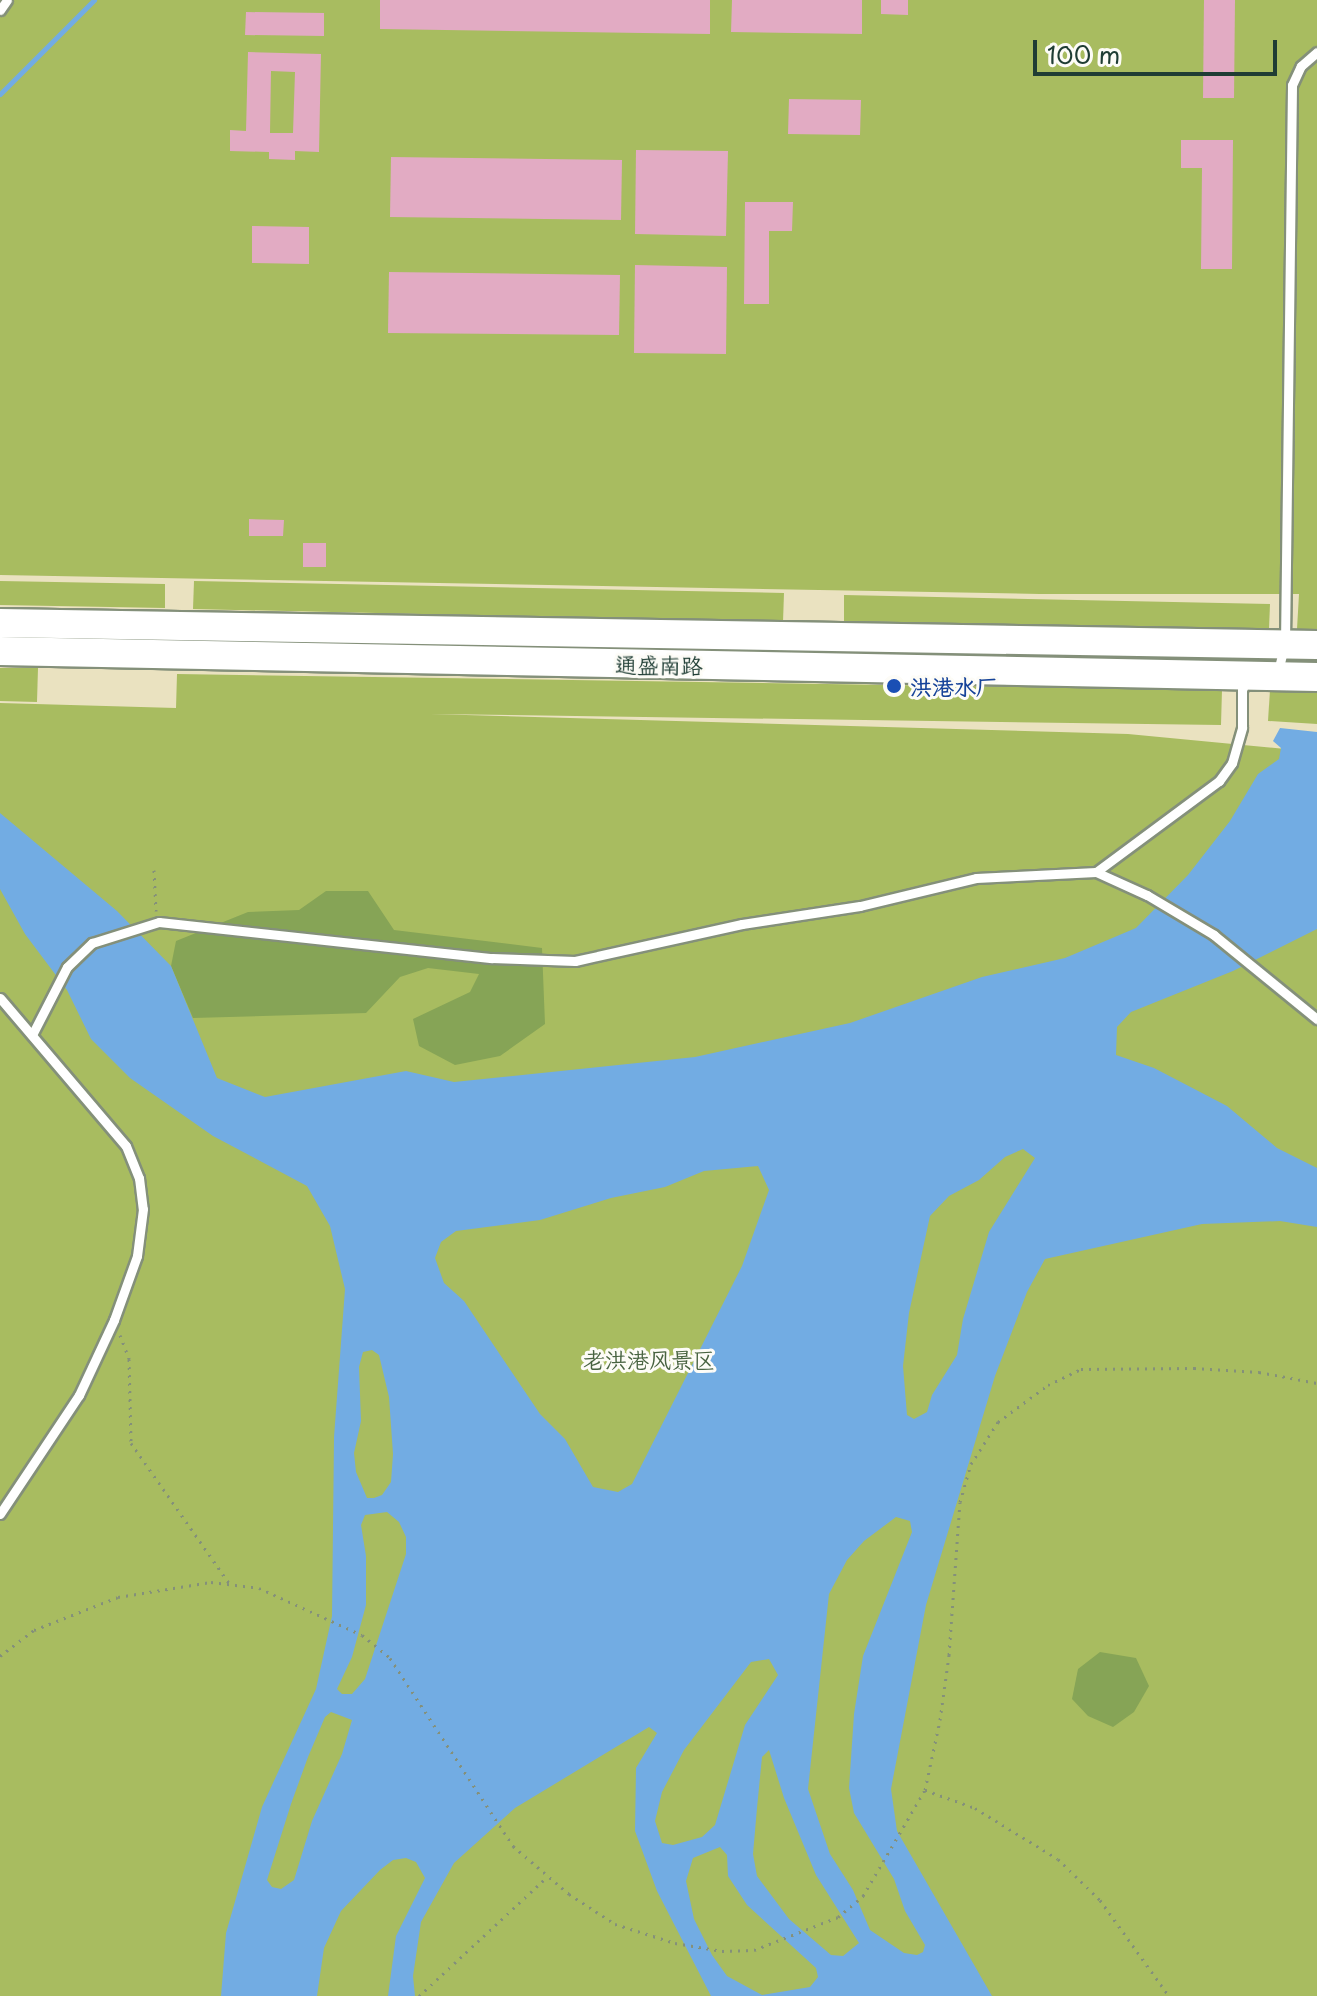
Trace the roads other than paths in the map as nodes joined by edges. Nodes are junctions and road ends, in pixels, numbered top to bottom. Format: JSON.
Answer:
{"nodes":[{"id":1,"x":7,"y":0,"type":"edge"},
{"id":2,"x":0,"y":10,"type":"edge"},
{"id":3,"x":1317,"y":52,"type":"edge"},
{"id":4,"x":0,"y":623,"type":"edge"},
{"id":5,"x":1285,"y":643,"type":"junction"},
{"id":6,"x":1317,"y":645,"type":"edge"},
{"id":7,"x":0,"y":651,"type":"edge"},
{"id":8,"x":1249,"y":673,"type":"junction"},
{"id":9,"x":1278,"y":675,"type":"junction"},
{"id":10,"x":1317,"y":677,"type":"edge"},
{"id":11,"x":1096,"y":872,"type":"junction"},
{"id":12,"x":0,"y":998,"type":"edge"},
{"id":13,"x":1317,"y":1019,"type":"edge"},
{"id":14,"x":32,"y":1035,"type":"junction"},
{"id":15,"x":0,"y":1514,"type":"edge"}],
"edges":[{"from":1,"to":2,"type":"lane"},
{"from":3,"to":5,"type":"lane"},
{"from":4,"to":5,"type":"main road","name":"通盛南路"},
{"from":5,"to":6,"type":"main road","name":"通盛南路"},
{"from":5,"to":9,"type":"lane"},
{"from":7,"to":8,"type":"main road","name":"通盛南路"},
{"from":8,"to":9,"type":"main road","name":"通盛南路"},
{"from":8,"to":11,"type":"lane"},
{"from":9,"to":10,"type":"main road","name":"通盛南路"},
{"from":11,"to":13,"type":"lane"},
{"from":11,"to":14,"type":"lane"},
{"from":12,"to":14,"type":"lane"},
{"from":14,"to":15,"type":"lane"}]}
